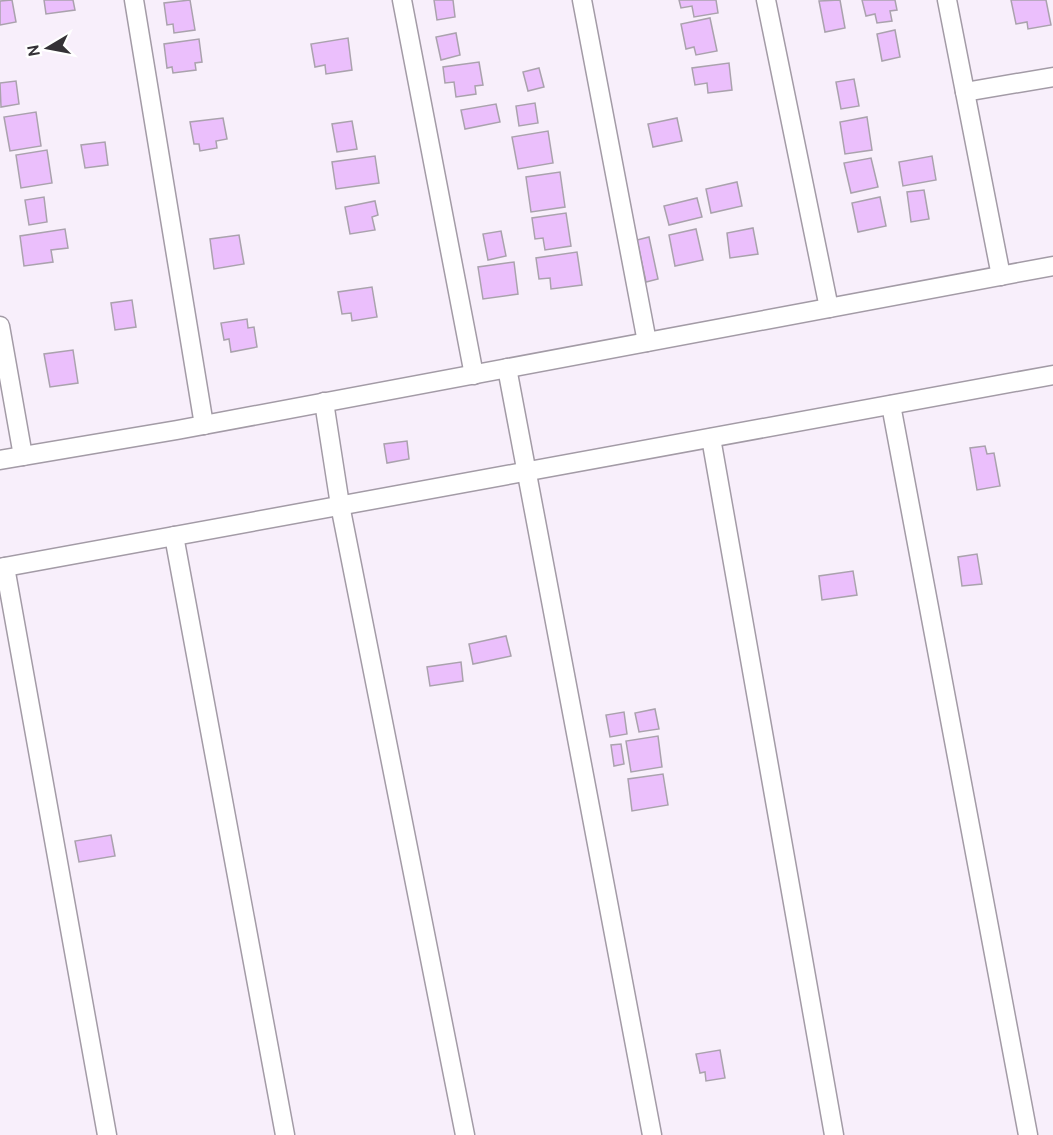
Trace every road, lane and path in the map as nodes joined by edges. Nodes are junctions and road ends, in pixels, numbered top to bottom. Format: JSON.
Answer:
{"nodes":[{"id":1,"x":134,"y":0,"type":"edge"},
{"id":2,"x":402,"y":0,"type":"edge"},
{"id":3,"x":582,"y":0,"type":"edge"},
{"id":4,"x":766,"y":0,"type":"edge"},
{"id":5,"x":946,"y":0,"type":"edge"},
{"id":6,"x":1053,"y":77,"type":"edge"},
{"id":7,"x":965,"y":92,"type":"junction"},
{"id":8,"x":1053,"y":266,"type":"edge"},
{"id":9,"x":1001,"y":276,"type":"junction"},
{"id":10,"x":828,"y":308,"type":"junction"},
{"id":11,"x":0,"y":326,"type":"edge"},
{"id":12,"x":647,"y":342,"type":"junction"},
{"id":13,"x":507,"y":368,"type":"junction"},
{"id":14,"x":474,"y":375,"type":"junction"},
{"id":15,"x":1053,"y":375,"type":"edge"},
{"id":16,"x":324,"y":402,"type":"junction"},
{"id":17,"x":891,"y":405,"type":"junction"},
{"id":18,"x":204,"y":425,"type":"junction"},
{"id":19,"x":711,"y":438,"type":"junction"},
{"id":20,"x":23,"y":456,"type":"junction"},
{"id":21,"x":0,"y":460,"type":"edge"},
{"id":22,"x":525,"y":472,"type":"junction"},
{"id":23,"x":340,"y":506,"type":"junction"},
{"id":24,"x":174,"y":536,"type":"junction"},
{"id":25,"x":2,"y":567,"type":"edge"},
{"id":26,"x":107,"y":1135,"type":"edge"},
{"id":27,"x":285,"y":1135,"type":"edge"},
{"id":28,"x":465,"y":1135,"type":"edge"},
{"id":29,"x":652,"y":1135,"type":"edge"},
{"id":30,"x":834,"y":1135,"type":"edge"},
{"id":31,"x":1028,"y":1135,"type":"edge"}],
"edges":[{"from":1,"to":18,"type":"street"},
{"from":2,"to":14,"type":"street"},
{"from":3,"to":12,"type":"street"},
{"from":4,"to":10,"type":"street"},
{"from":5,"to":7,"type":"street"},
{"from":6,"to":7,"type":"street"},
{"from":7,"to":9,"type":"street"},
{"from":8,"to":9,"type":"street"},
{"from":9,"to":10,"type":"street"},
{"from":10,"to":12,"type":"street"},
{"from":11,"to":20,"type":"street"},
{"from":12,"to":13,"type":"street"},
{"from":13,"to":14,"type":"street"},
{"from":13,"to":22,"type":"street"},
{"from":14,"to":16,"type":"street"},
{"from":15,"to":17,"type":"street"},
{"from":16,"to":18,"type":"street"},
{"from":16,"to":23,"type":"street"},
{"from":17,"to":19,"type":"street"},
{"from":17,"to":31,"type":"street"},
{"from":18,"to":20,"type":"street"},
{"from":19,"to":22,"type":"street"},
{"from":19,"to":30,"type":"street"},
{"from":20,"to":21,"type":"street"},
{"from":22,"to":23,"type":"street"},
{"from":22,"to":29,"type":"street"},
{"from":23,"to":24,"type":"street"},
{"from":23,"to":28,"type":"street"},
{"from":24,"to":25,"type":"street"},
{"from":24,"to":27,"type":"street"},
{"from":25,"to":26,"type":"street"}]}
